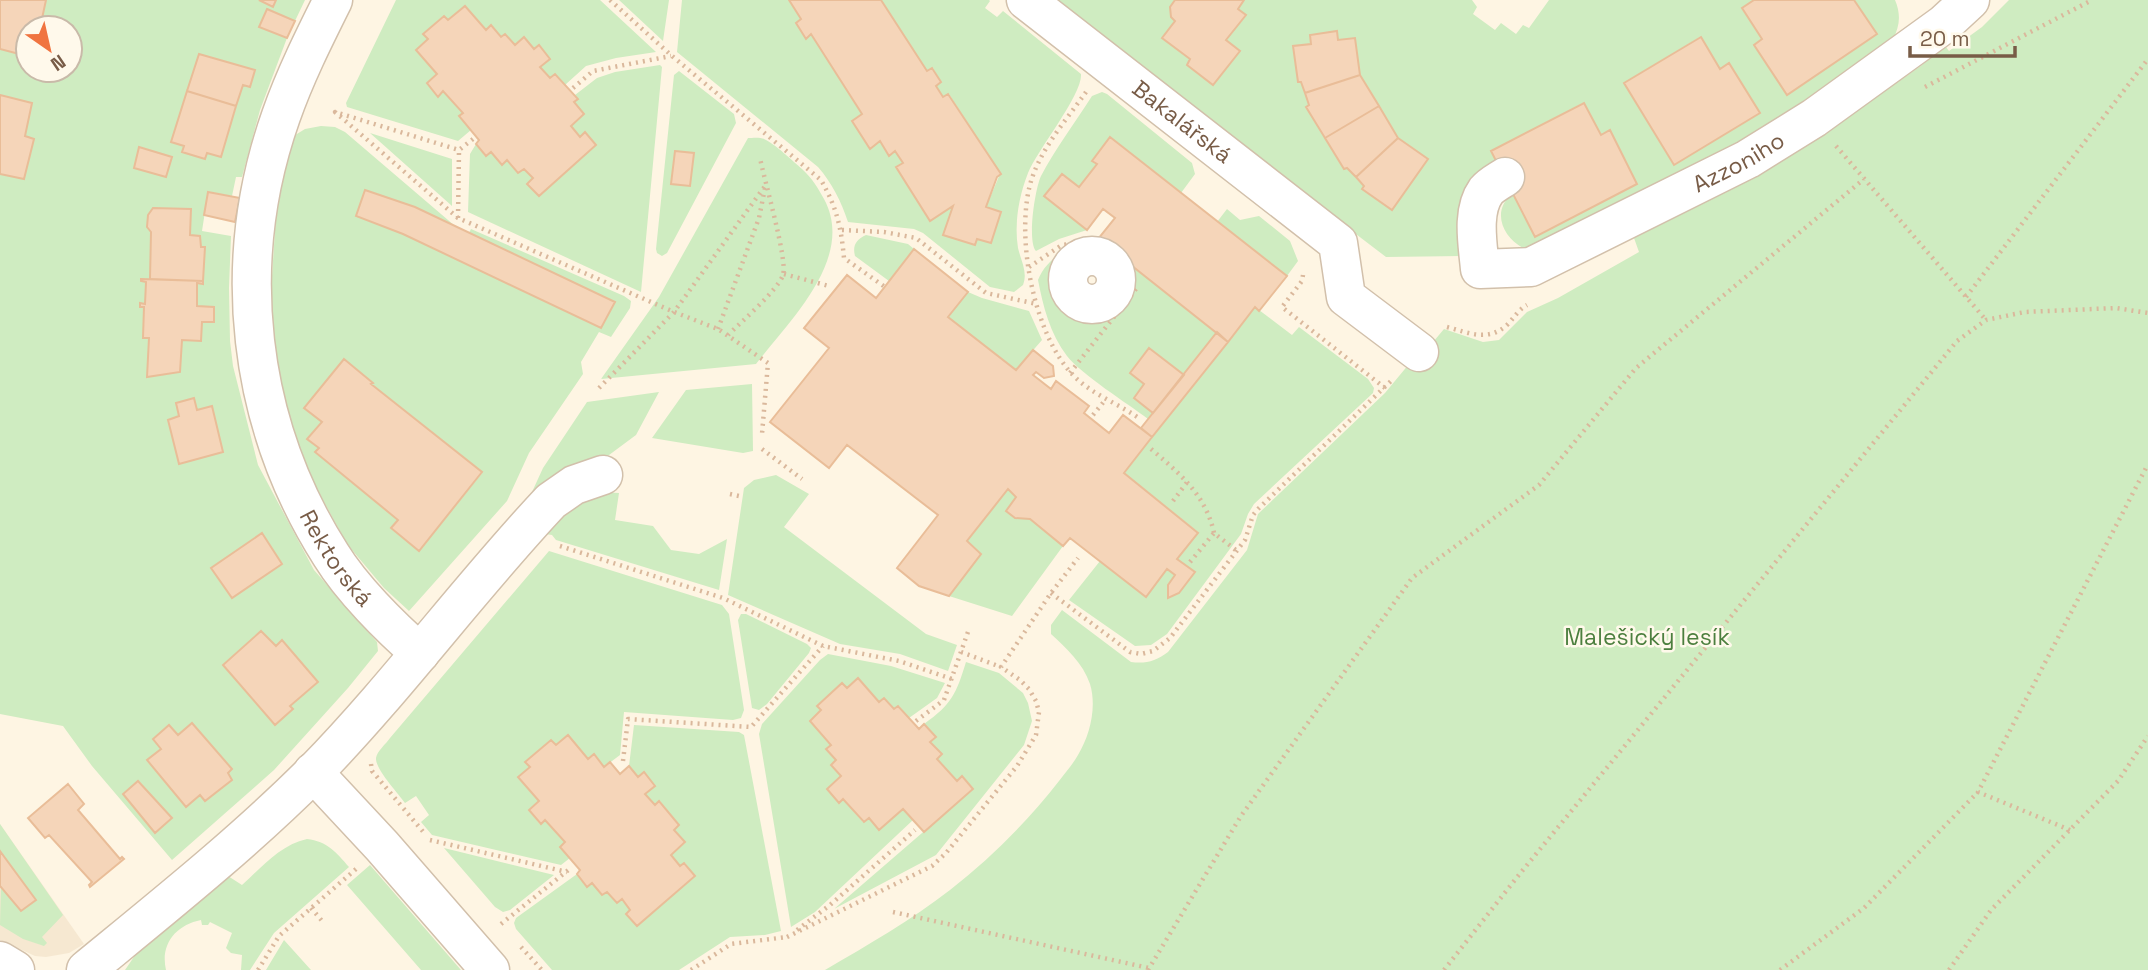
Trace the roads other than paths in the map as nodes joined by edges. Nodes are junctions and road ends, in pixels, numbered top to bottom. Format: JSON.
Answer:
{"nodes":[{"id":1,"x":334,"y":0,"type":"edge"},
{"id":2,"x":1026,"y":0,"type":"edge"},
{"id":3,"x":1947,"y":8,"type":"edge"},
{"id":4,"x":1505,"y":177,"type":"dead end"},
{"id":5,"x":1419,"y":352,"type":"road end"},
{"id":6,"x":603,"y":475,"type":"dead end"},
{"id":7,"x":420,"y":653,"type":"junction"},
{"id":8,"x":313,"y":772,"type":"junction"},
{"id":9,"x":0,"y":961,"type":"edge"},
{"id":10,"x":15,"y":970,"type":"edge"},
{"id":11,"x":86,"y":970,"type":"edge"},
{"id":12,"x":490,"y":970,"type":"edge"}],
"edges":[{"from":1,"to":7,"type":"street","name":"Rektorská"},
{"from":2,"to":5,"type":"street","name":"Bakalářská"},
{"from":3,"to":4,"type":"street","name":"Azzoniho"},
{"from":6,"to":7,"type":"street"},
{"from":7,"to":8,"type":"street"},
{"from":8,"to":11,"type":"street"},
{"from":8,"to":12,"type":"street"},
{"from":9,"to":10,"type":"street"}]}
